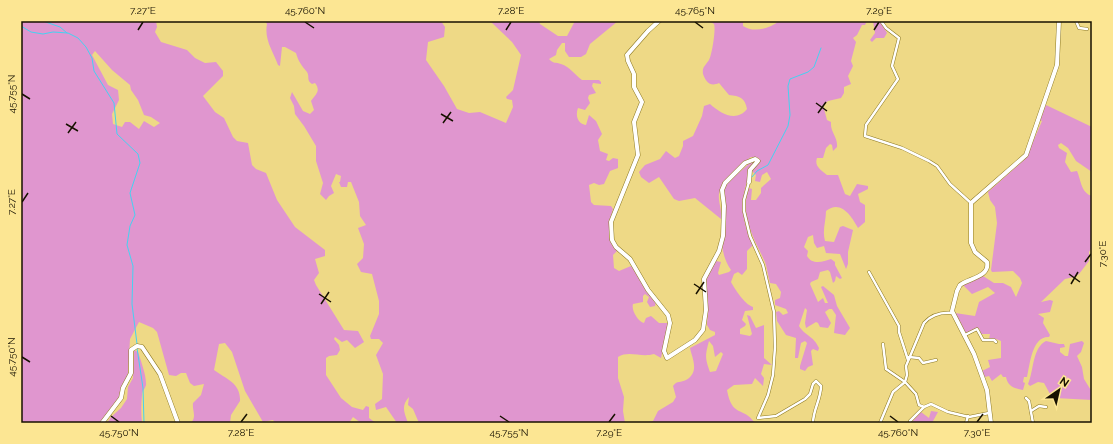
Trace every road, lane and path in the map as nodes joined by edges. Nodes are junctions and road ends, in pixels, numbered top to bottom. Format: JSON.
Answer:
{"nodes":[{"id":1,"x":659,"y":21,"type":"edge"},
{"id":2,"x":881,"y":21,"type":"edge"},
{"id":3,"x":1059,"y":21,"type":"edge"},
{"id":4,"x":1076,"y":21,"type":"edge"},
{"id":5,"x":1087,"y":29,"type":"dead end"},
{"id":6,"x":749,"y":182,"type":"joint"},
{"id":7,"x":971,"y":203,"type":"junction"},
{"id":8,"x":869,"y":272,"type":"dead end"},
{"id":9,"x":953,"y":311,"type":"junction"},
{"id":10,"x":965,"y":335,"type":"junction"},
{"id":11,"x":996,"y":342,"type":"dead end"},
{"id":12,"x":883,"y":344,"type":"dead end"},
{"id":13,"x":910,"y":357,"type":"junction"},
{"id":14,"x":908,"y":360,"type":"junction"},
{"id":15,"x":936,"y":360,"type":"dead end"},
{"id":16,"x":905,"y":382,"type":"junction"},
{"id":17,"x":1026,"y":398,"type":"dead end"},
{"id":18,"x":924,"y":407,"type":"junction"},
{"id":19,"x":1046,"y":407,"type":"dead end"},
{"id":20,"x":1032,"y":411,"type":"junction"},
{"id":21,"x":989,"y":413,"type":"junction"},
{"id":22,"x":968,"y":416,"type":"junction"},
{"id":23,"x":910,"y":421,"type":"dead end"},
{"id":24,"x":102,"y":423,"type":"edge"},
{"id":25,"x":178,"y":423,"type":"edge"},
{"id":26,"x":813,"y":423,"type":"edge"},
{"id":27,"x":880,"y":423,"type":"edge"},
{"id":28,"x":966,"y":423,"type":"edge"},
{"id":29,"x":991,"y":423,"type":"edge"},
{"id":30,"x":1033,"y":423,"type":"edge"}],
"edges":[{"from":1,"to":6,"type":"street"},
{"from":2,"to":7,"type":"street"},
{"from":3,"to":7,"type":"street"},
{"from":4,"to":5,"type":"street"},
{"from":6,"to":26,"type":"street"},
{"from":7,"to":9,"type":"street"},
{"from":8,"to":14,"type":"street"},
{"from":9,"to":10,"type":"street"},
{"from":9,"to":13,"type":"street"},
{"from":10,"to":11,"type":"street"},
{"from":10,"to":21,"type":"street"},
{"from":12,"to":16,"type":"street"},
{"from":13,"to":14,"type":"street"},
{"from":13,"to":15,"type":"street"},
{"from":14,"to":16,"type":"street"},
{"from":16,"to":18,"type":"street"},
{"from":16,"to":27,"type":"street"},
{"from":17,"to":20,"type":"street"},
{"from":18,"to":22,"type":"street"},
{"from":18,"to":23,"type":"street"},
{"from":19,"to":20,"type":"street"},
{"from":20,"to":30,"type":"street"},
{"from":21,"to":22,"type":"street"},
{"from":21,"to":29,"type":"street"},
{"from":22,"to":28,"type":"street"},
{"from":24,"to":25,"type":"street"}]}
